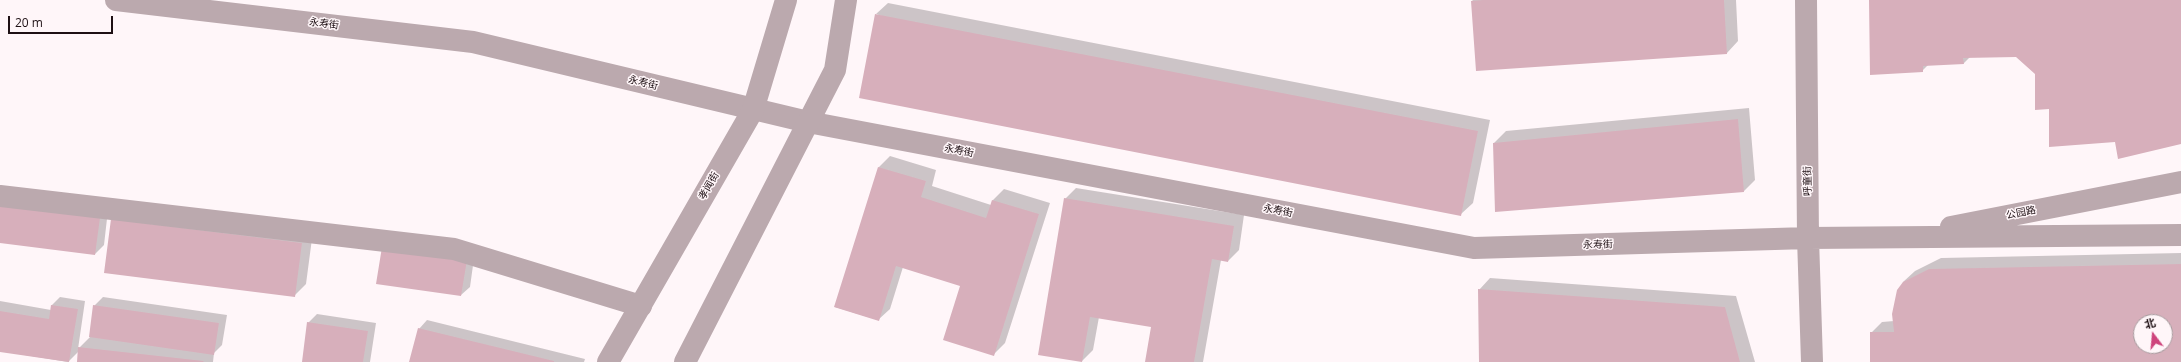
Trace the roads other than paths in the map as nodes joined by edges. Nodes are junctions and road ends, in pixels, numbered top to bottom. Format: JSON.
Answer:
{"nodes":[{"id":1,"x":116,"y":0,"type":"edge"},
{"id":2,"x":786,"y":0,"type":"edge"},
{"id":3,"x":846,"y":0,"type":"edge"},
{"id":4,"x":1806,"y":0,"type":"edge"},
{"id":5,"x":753,"y":110,"type":"junction"},
{"id":6,"x":808,"y":122,"type":"junction"},
{"id":7,"x":2181,"y":182,"type":"edge"},
{"id":8,"x":0,"y":196,"type":"edge"},
{"id":9,"x":2181,"y":235,"type":"edge"},
{"id":10,"x":1808,"y":238,"type":"junction"},
{"id":11,"x":640,"y":306,"type":"junction"},
{"id":12,"x":608,"y":362,"type":"edge"},
{"id":13,"x":685,"y":362,"type":"edge"},
{"id":14,"x":1812,"y":362,"type":"edge"}],
"edges":[{"from":1,"to":5,"type":"street","name":"永寿街"},
{"from":2,"to":5,"type":"street","name":"孝闻街"},
{"from":3,"to":6,"type":"street"},
{"from":4,"to":10,"type":"street","name":"呼童街"},
{"from":5,"to":6,"type":"street","name":"永寿街"},
{"from":5,"to":11,"type":"street","name":"孝闻街"},
{"from":6,"to":10,"type":"street","name":"永寿街"},
{"from":6,"to":13,"type":"street"},
{"from":7,"to":10,"type":"street","name":"公园路"},
{"from":8,"to":11,"type":"street"},
{"from":9,"to":10,"type":"street","name":"公园路"},
{"from":10,"to":14,"type":"street","name":"呼童街"},
{"from":11,"to":12,"type":"street","name":"孝闻街"}]}
